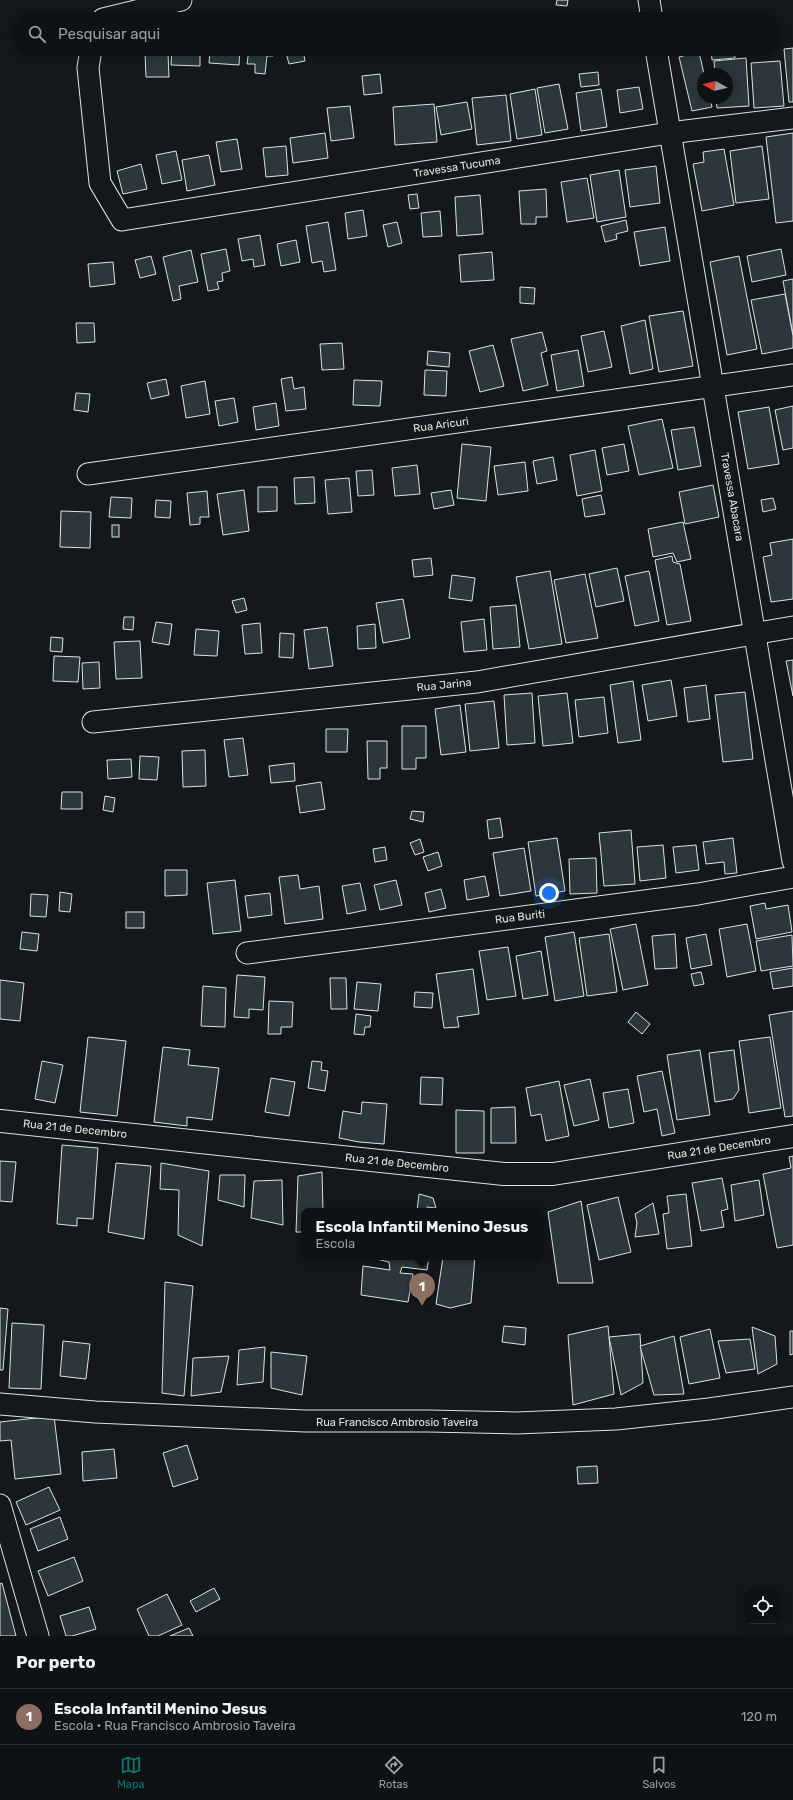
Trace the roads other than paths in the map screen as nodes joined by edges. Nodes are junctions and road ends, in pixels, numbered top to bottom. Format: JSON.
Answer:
{"nodes":[{"id":1,"x":181,"y":0,"type":"edge"},
{"id":2,"x":649,"y":0,"type":"edge"},
{"id":3,"x":132,"y":12,"type":"edge"},
{"id":4,"x":651,"y":12,"type":"edge"},
{"id":5,"x":90,"y":56,"type":"edge"},
{"id":6,"x":657,"y":56,"type":"edge"},
{"id":7,"x":793,"y":118,"type":"edge"},
{"id":8,"x":669,"y":133,"type":"junction"},
{"id":9,"x":793,"y":375,"type":"edge"},
{"id":10,"x":713,"y":386,"type":"junction"},
{"id":11,"x":88,"y":474,"type":"dead end"},
{"id":12,"x":793,"y":627,"type":"edge"},
{"id":13,"x":756,"y":633,"type":"junction"},
{"id":14,"x":93,"y":722,"type":"dead end"},
{"id":15,"x":793,"y":861,"type":"edge"},
{"id":16,"x":793,"y":877,"type":"edge"},
{"id":17,"x":247,"y":953,"type":"dead end"},
{"id":18,"x":0,"y":1121,"type":"edge"},
{"id":19,"x":793,"y":1136,"type":"edge"},
{"id":20,"x":793,"y":1397,"type":"edge"},
{"id":21,"x":0,"y":1404,"type":"edge"},
{"id":22,"x":0,"y":1505,"type":"edge"},
{"id":23,"x":5,"y":1548,"type":"edge"},
{"id":24,"x":38,"y":1636,"type":"edge"}],
"edges":[{"from":1,"to":3,"type":"street"},
{"from":2,"to":4,"type":"street"},
{"from":5,"to":8,"type":"street","name":"Travessa Tucuma"},
{"from":6,"to":8,"type":"street","name":"Travessa Abacara"},
{"from":7,"to":8,"type":"street","name":"Travessa Tucuma"},
{"from":8,"to":10,"type":"street","name":"Travessa Abacara"},
{"from":9,"to":10,"type":"street","name":"Rua Aricuri"},
{"from":10,"to":11,"type":"street","name":"Rua Aricuri"},
{"from":10,"to":13,"type":"street","name":"Travessa Abacara"},
{"from":12,"to":13,"type":"street","name":"Rua Jarina"},
{"from":13,"to":14,"type":"street","name":"Rua Jarina"},
{"from":13,"to":15,"type":"street","name":"Travessa Abacara"},
{"from":16,"to":17,"type":"street","name":"Rua Buriti"},
{"from":18,"to":19,"type":"street","name":"Rua 21 de Decembro"},
{"from":20,"to":21,"type":"street","name":"Rua Francisco Ambrosio Taveira"},
{"from":22,"to":23,"type":"street"},
{"from":23,"to":24,"type":"street"}]}
